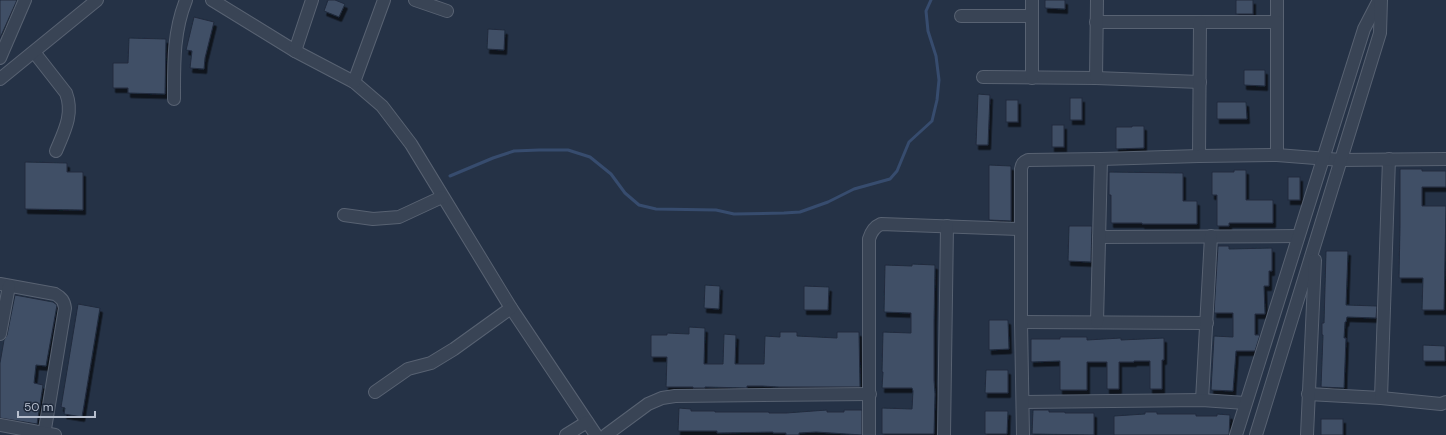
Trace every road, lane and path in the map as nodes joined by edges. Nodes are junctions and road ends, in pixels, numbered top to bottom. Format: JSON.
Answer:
{"nodes":[{"id":1,"x":25,"y":0,"type":"edge"},
{"id":2,"x":97,"y":0,"type":"edge"},
{"id":3,"x":186,"y":0,"type":"edge"},
{"id":4,"x":212,"y":0,"type":"edge"},
{"id":5,"x":312,"y":0,"type":"edge"},
{"id":6,"x":384,"y":0,"type":"edge"},
{"id":7,"x":415,"y":0,"type":"edge"},
{"id":8,"x":1032,"y":0,"type":"edge"},
{"id":9,"x":1097,"y":0,"type":"edge"},
{"id":10,"x":1277,"y":0,"type":"edge"},
{"id":11,"x":1380,"y":0,"type":"edge"},
{"id":12,"x":447,"y":11,"type":"dead end"},
{"id":13,"x":961,"y":16,"type":"dead end"},
{"id":14,"x":1032,"y":16,"type":"junction"},
{"id":15,"x":1096,"y":22,"type":"junction"},
{"id":16,"x":1200,"y":22,"type":"junction"},
{"id":17,"x":1278,"y":22,"type":"junction"},
{"id":18,"x":294,"y":51,"type":"junction"},
{"id":19,"x":34,"y":52,"type":"junction"},
{"id":20,"x":1356,"y":54,"type":"junction"},
{"id":21,"x":0,"y":58,"type":"edge"},
{"id":22,"x":1372,"y":59,"type":"junction"},
{"id":23,"x":983,"y":77,"type":"dead end"},
{"id":24,"x":1032,"y":78,"type":"junction"},
{"id":25,"x":1096,"y":78,"type":"junction"},
{"id":26,"x":0,"y":79,"type":"edge"},
{"id":27,"x":354,"y":82,"type":"junction"},
{"id":28,"x":1200,"y":82,"type":"junction"},
{"id":29,"x":174,"y":100,"type":"dead end"},
{"id":30,"x":56,"y":151,"type":"dead end"},
{"id":31,"x":1277,"y":155,"type":"junction"},
{"id":32,"x":1199,"y":156,"type":"junction"},
{"id":33,"x":1324,"y":158,"type":"junction"},
{"id":34,"x":1101,"y":159,"type":"junction"},
{"id":35,"x":1388,"y":159,"type":"junction"},
{"id":36,"x":1446,"y":159,"type":"edge"},
{"id":37,"x":1341,"y":160,"type":"junction"},
{"id":38,"x":442,"y":197,"type":"junction"},
{"id":39,"x":344,"y":215,"type":"dead end"},
{"id":40,"x":947,"y":226,"type":"junction"},
{"id":41,"x":1021,"y":229,"type":"junction"},
{"id":42,"x":1211,"y":236,"type":"junction"},
{"id":43,"x":1298,"y":236,"type":"junction"},
{"id":44,"x":1099,"y":237,"type":"junction"},
{"id":45,"x":1316,"y":239,"type":"junction"},
{"id":46,"x":4,"y":285,"type":"edge"},
{"id":47,"x":511,"y":308,"type":"junction"},
{"id":48,"x":1021,"y":322,"type":"junction"},
{"id":49,"x":1097,"y":322,"type":"junction"},
{"id":50,"x":1207,"y":323,"type":"junction"},
{"id":51,"x":0,"y":334,"type":"edge"},
{"id":52,"x":375,"y":392,"type":"dead end"},
{"id":53,"x":870,"y":394,"type":"junction"},
{"id":54,"x":1308,"y":394,"type":"junction"},
{"id":55,"x":1382,"y":398,"type":"junction"},
{"id":56,"x":1202,"y":400,"type":"junction"},
{"id":57,"x":1023,"y":402,"type":"junction"},
{"id":58,"x":1446,"y":402,"type":"edge"},
{"id":59,"x":1245,"y":403,"type":"junction"},
{"id":60,"x":587,"y":422,"type":"junction"},
{"id":61,"x":0,"y":425,"type":"edge"},
{"id":62,"x":48,"y":434,"type":"edge"},
{"id":63,"x":566,"y":435,"type":"edge"},
{"id":64,"x":596,"y":435,"type":"edge"},
{"id":65,"x":606,"y":435,"type":"edge"},
{"id":66,"x":869,"y":435,"type":"edge"},
{"id":67,"x":944,"y":435,"type":"edge"},
{"id":68,"x":1023,"y":435,"type":"edge"},
{"id":69,"x":1236,"y":435,"type":"edge"},
{"id":70,"x":1256,"y":435,"type":"edge"},
{"id":71,"x":1307,"y":435,"type":"edge"}],
"edges":[{"from":1,"to":21,"type":"street"},
{"from":2,"to":19,"type":"street"},
{"from":3,"to":29,"type":"street"},
{"from":4,"to":18,"type":"street"},
{"from":5,"to":18,"type":"street"},
{"from":6,"to":27,"type":"street"},
{"from":7,"to":12,"type":"street"},
{"from":8,"to":14,"type":"street"},
{"from":9,"to":15,"type":"street"},
{"from":10,"to":17,"type":"street"},
{"from":11,"to":20,"type":"street"},
{"from":11,"to":22,"type":"street"},
{"from":13,"to":14,"type":"street"},
{"from":14,"to":24,"type":"street"},
{"from":15,"to":16,"type":"street"},
{"from":15,"to":25,"type":"street"},
{"from":16,"to":17,"type":"street"},
{"from":16,"to":28,"type":"street"},
{"from":17,"to":31,"type":"street"},
{"from":18,"to":27,"type":"street"},
{"from":19,"to":26,"type":"street"},
{"from":19,"to":30,"type":"street"},
{"from":20,"to":22,"type":"street"},
{"from":20,"to":33,"type":"street"},
{"from":22,"to":37,"type":"street"},
{"from":23,"to":24,"type":"street"},
{"from":24,"to":25,"type":"street"},
{"from":25,"to":28,"type":"street"},
{"from":27,"to":38,"type":"street"},
{"from":28,"to":32,"type":"street"},
{"from":31,"to":32,"type":"street"},
{"from":31,"to":33,"type":"street"},
{"from":32,"to":34,"type":"street"},
{"from":33,"to":37,"type":"street"},
{"from":33,"to":43,"type":"street"},
{"from":34,"to":41,"type":"street"},
{"from":34,"to":44,"type":"street"},
{"from":35,"to":36,"type":"street"},
{"from":35,"to":37,"type":"street"},
{"from":35,"to":55,"type":"street"},
{"from":37,"to":45,"type":"street"},
{"from":38,"to":39,"type":"street"},
{"from":38,"to":47,"type":"street"},
{"from":40,"to":41,"type":"street"},
{"from":40,"to":53,"type":"street"},
{"from":40,"to":67,"type":"street"},
{"from":41,"to":48,"type":"street"},
{"from":42,"to":43,"type":"street"},
{"from":42,"to":44,"type":"street"},
{"from":42,"to":50,"type":"street"},
{"from":43,"to":59,"type":"street"},
{"from":44,"to":49,"type":"street"},
{"from":45,"to":54,"type":"street"},
{"from":45,"to":70,"type":"street"},
{"from":46,"to":51,"type":"street"},
{"from":46,"to":62,"type":"street"},
{"from":47,"to":52,"type":"street"},
{"from":47,"to":60,"type":"street"},
{"from":48,"to":49,"type":"street"},
{"from":48,"to":57,"type":"street"},
{"from":49,"to":50,"type":"street"},
{"from":50,"to":56,"type":"street"},
{"from":53,"to":65,"type":"street"},
{"from":53,"to":66,"type":"street"},
{"from":54,"to":55,"type":"street"},
{"from":54,"to":71,"type":"street"},
{"from":55,"to":58,"type":"street"},
{"from":56,"to":57,"type":"street"},
{"from":56,"to":59,"type":"street"},
{"from":57,"to":68,"type":"street"},
{"from":59,"to":69,"type":"street"},
{"from":60,"to":63,"type":"street"},
{"from":60,"to":64,"type":"street"},
{"from":61,"to":62,"type":"street"}]}
